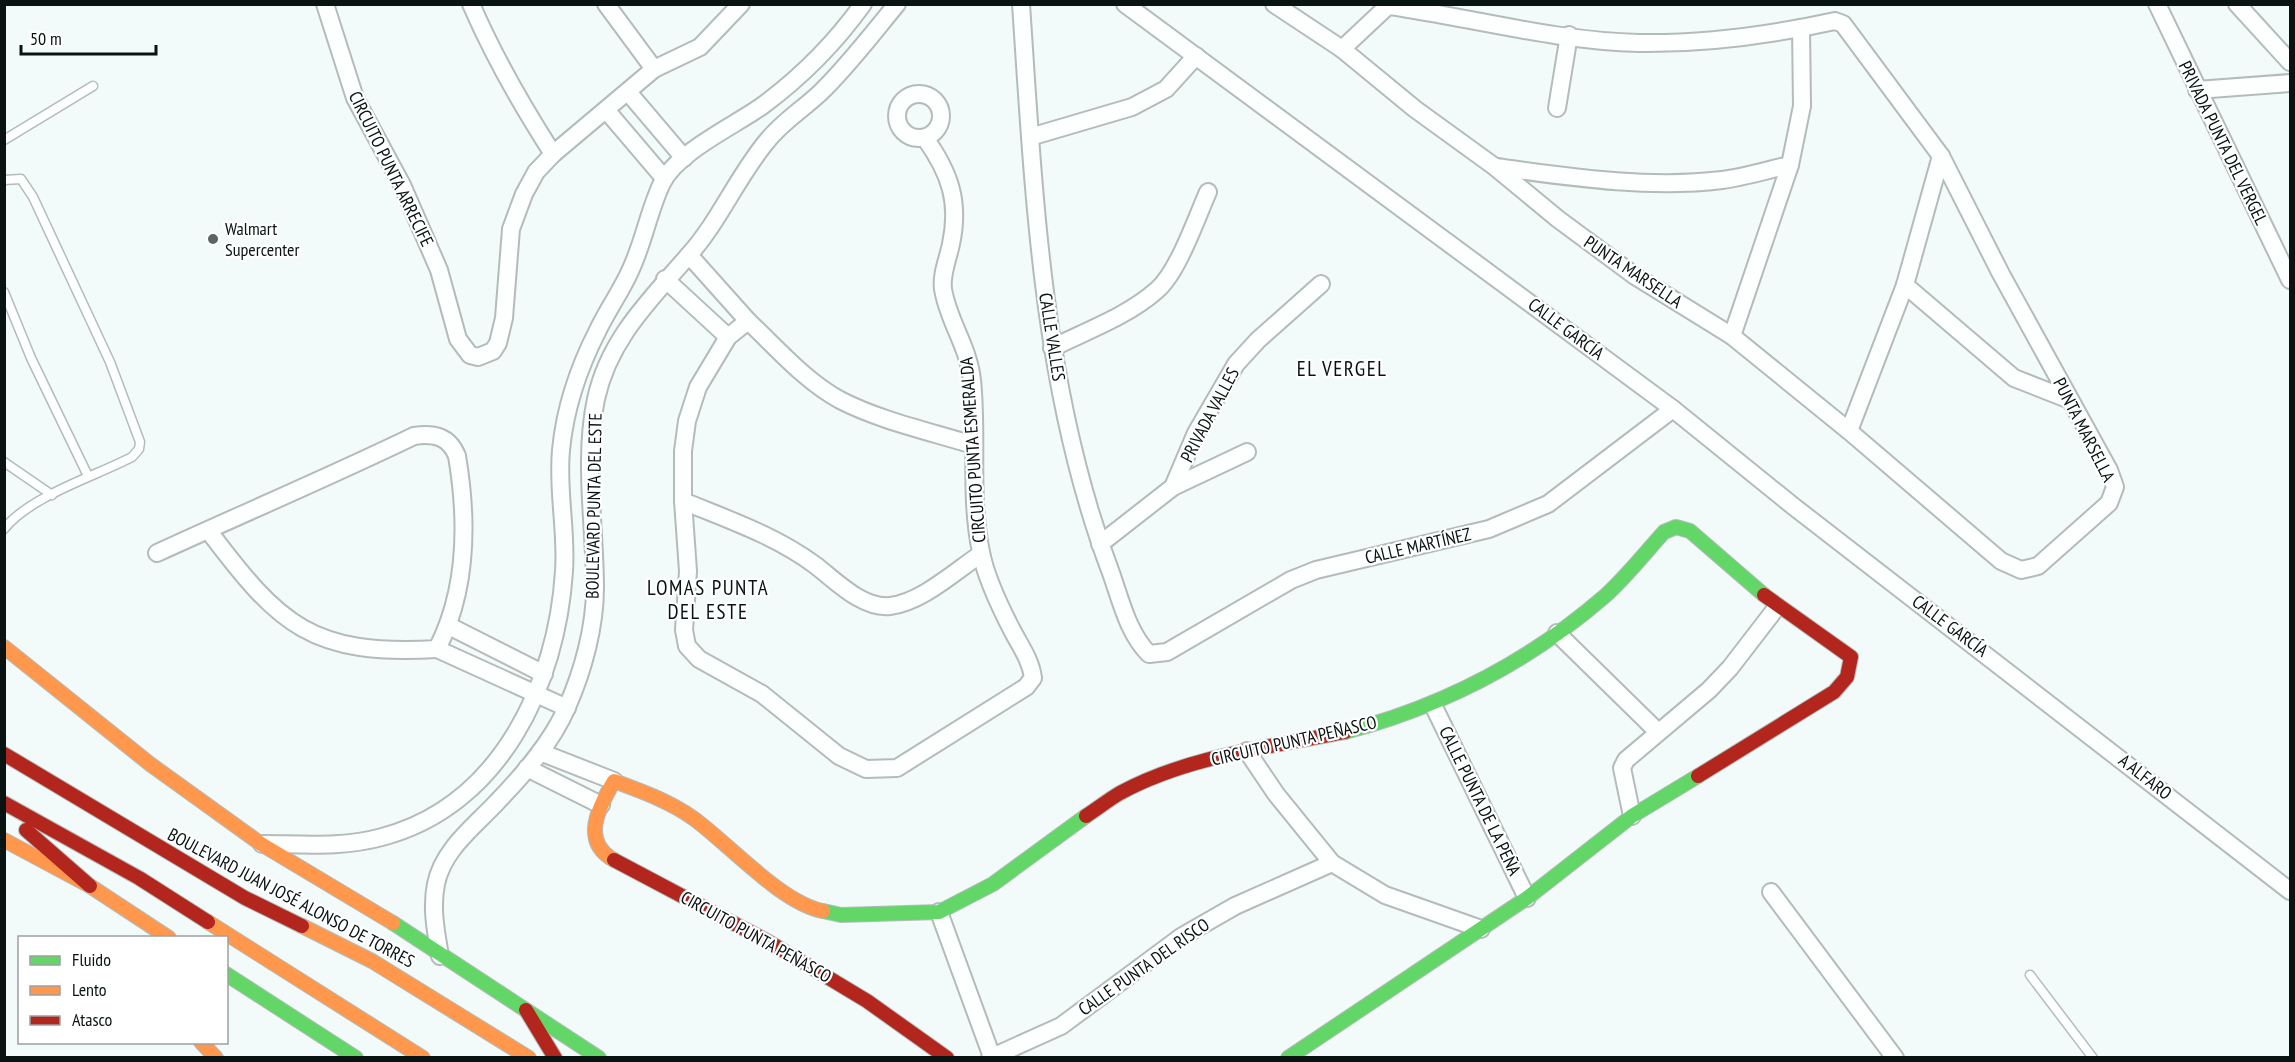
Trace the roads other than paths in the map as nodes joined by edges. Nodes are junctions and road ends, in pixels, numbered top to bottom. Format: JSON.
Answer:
{"nodes":[{"id":1,"x":325,"y":4,"type":"edge"},
{"id":2,"x":471,"y":4,"type":"edge"},
{"id":3,"x":606,"y":4,"type":"edge"},
{"id":4,"x":741,"y":4,"type":"edge"},
{"id":5,"x":863,"y":4,"type":"edge"},
{"id":6,"x":897,"y":4,"type":"edge"},
{"id":7,"x":1021,"y":4,"type":"edge"},
{"id":8,"x":1125,"y":4,"type":"edge"},
{"id":9,"x":1274,"y":4,"type":"edge"},
{"id":10,"x":2157,"y":4,"type":"edge"},
{"id":11,"x":2238,"y":4,"type":"edge"},
{"id":12,"x":1390,"y":5,"type":"edge"},
{"id":13,"x":1416,"y":7,"type":"edge"},
{"id":14,"x":1801,"y":28,"type":"junction"},
{"id":15,"x":1569,"y":35,"type":"junction"},
{"id":16,"x":1342,"y":49,"type":"junction"},
{"id":17,"x":1196,"y":56,"type":"junction"},
{"id":18,"x":2290,"y":62,"type":"edge"},
{"id":19,"x":654,"y":69,"type":"junction"},
{"id":20,"x":2290,"y":83,"type":"edge"},
{"id":21,"x":93,"y":86,"type":"dead end"},
{"id":22,"x":2197,"y":90,"type":"junction"},
{"id":23,"x":628,"y":92,"type":"junction"},
{"id":24,"x":1557,"y":108,"type":"dead end"},
{"id":25,"x":607,"y":111,"type":"junction"},
{"id":26,"x":1030,"y":137,"type":"junction"},
{"id":27,"x":926,"y":138,"type":"dead end"},
{"id":28,"x":4,"y":140,"type":"edge"},
{"id":29,"x":553,"y":154,"type":"junction"},
{"id":30,"x":1941,"y":156,"type":"junction"},
{"id":31,"x":684,"y":158,"type":"junction"},
{"id":32,"x":1790,"y":165,"type":"junction"},
{"id":33,"x":1495,"y":167,"type":"junction"},
{"id":34,"x":664,"y":178,"type":"junction"},
{"id":35,"x":4,"y":180,"type":"edge"},
{"id":36,"x":1208,"y":192,"type":"dead end"},
{"id":37,"x":689,"y":255,"type":"junction"},
{"id":38,"x":665,"y":279,"type":"junction"},
{"id":39,"x":2290,"y":280,"type":"edge"},
{"id":40,"x":1321,"y":284,"type":"dead end"},
{"id":41,"x":1905,"y":285,"type":"junction"},
{"id":42,"x":4,"y":292,"type":"edge"},
{"id":43,"x":748,"y":321,"type":"junction"},
{"id":44,"x":1732,"y":336,"type":"junction"},
{"id":45,"x":728,"y":337,"type":"junction"},
{"id":46,"x":1052,"y":348,"type":"junction"},
{"id":47,"x":2070,"y":400,"type":"junction"},
{"id":48,"x":1673,"y":408,"type":"junction"},
{"id":49,"x":1849,"y":431,"type":"junction"},
{"id":50,"x":972,"y":445,"type":"junction"},
{"id":51,"x":1247,"y":452,"type":"dead end"},
{"id":52,"x":4,"y":462,"type":"edge"},
{"id":53,"x":88,"y":476,"type":"junction"},
{"id":54,"x":1173,"y":488,"type":"junction"},
{"id":55,"x":52,"y":495,"type":"junction"},
{"id":56,"x":683,"y":501,"type":"junction"},
{"id":57,"x":4,"y":529,"type":"edge"},
{"id":58,"x":208,"y":530,"type":"junction"},
{"id":59,"x":593,"y":535,"type":"junction"},
{"id":60,"x":564,"y":537,"type":"junction"},
{"id":61,"x":1100,"y":544,"type":"junction"},
{"id":62,"x":157,"y":553,"type":"dead end"},
{"id":63,"x":981,"y":554,"type":"junction"},
{"id":64,"x":1777,"y":607,"type":"junction"},
{"id":65,"x":448,"y":626,"type":"junction"},
{"id":66,"x":1557,"y":633,"type":"junction"},
{"id":67,"x":4,"y":647,"type":"edge"},
{"id":68,"x":437,"y":649,"type":"junction"},
{"id":69,"x":1149,"y":654,"type":"joint"},
{"id":70,"x":1999,"y":664,"type":"joint"},
{"id":71,"x":544,"y":674,"type":"junction"},
{"id":72,"x":536,"y":695,"type":"junction"},
{"id":73,"x":1433,"y":705,"type":"junction"},
{"id":74,"x":567,"y":708,"type":"junction"},
{"id":75,"x":1658,"y":732,"type":"junction"},
{"id":76,"x":1247,"y":751,"type":"junction"},
{"id":77,"x":540,"y":752,"type":"junction"},
{"id":78,"x":4,"y":754,"type":"edge"},
{"id":79,"x":527,"y":768,"type":"junction"},
{"id":80,"x":614,"y":781,"type":"junction"},
{"id":81,"x":4,"y":803,"type":"edge"},
{"id":82,"x":601,"y":805,"type":"junction"},
{"id":83,"x":4,"y":812,"type":"edge"},
{"id":84,"x":1632,"y":816,"type":"junction"},
{"id":85,"x":4,"y":840,"type":"edge"},
{"id":86,"x":261,"y":844,"type":"junction"},
{"id":87,"x":1332,"y":863,"type":"junction"},
{"id":88,"x":90,"y":886,"type":"junction"},
{"id":89,"x":2290,"y":891,"type":"edge"},
{"id":90,"x":1771,"y":892,"type":"dead end"},
{"id":91,"x":1527,"y":898,"type":"junction"},
{"id":92,"x":939,"y":912,"type":"junction"},
{"id":93,"x":1481,"y":929,"type":"junction"},
{"id":94,"x":153,"y":932,"type":"edge"},
{"id":95,"x":440,"y":956,"type":"junction"},
{"id":96,"x":228,"y":975,"type":"edge"},
{"id":97,"x":2030,"y":975,"type":"dead end"},
{"id":98,"x":526,"y":1010,"type":"junction"},
{"id":99,"x":199,"y":1044,"type":"edge"},
{"id":100,"x":202,"y":1044,"type":"edge"},
{"id":101,"x":991,"y":1057,"type":"edge"},
{"id":102,"x":191,"y":1058,"type":"edge"},
{"id":103,"x":216,"y":1058,"type":"edge"},
{"id":104,"x":356,"y":1058,"type":"edge"},
{"id":105,"x":423,"y":1058,"type":"edge"},
{"id":106,"x":529,"y":1058,"type":"edge"},
{"id":107,"x":555,"y":1058,"type":"edge"},
{"id":108,"x":599,"y":1058,"type":"edge"},
{"id":109,"x":947,"y":1058,"type":"edge"},
{"id":110,"x":1288,"y":1058,"type":"edge"},
{"id":111,"x":1895,"y":1058,"type":"edge"},
{"id":112,"x":2093,"y":1058,"type":"edge"}],
"edges":[{"from":1,"to":29,"type":"street","name":"CIRCUITO PUNTA ARRECIFE"},
{"from":2,"to":29,"type":"street"},
{"from":3,"to":19,"type":"street"},
{"from":4,"to":19,"type":"street","name":"CIRCUITO PUNTA ARRECIFE"},
{"from":5,"to":31,"type":"street","name":"BOULEVARD PUNTA DEL ESTE"},
{"from":6,"to":37,"type":"street","name":"BOULEVARD PUNTA DEL ESTE"},
{"from":7,"to":26,"type":"street","name":"CALLE VALLES"},
{"from":8,"to":17,"type":"street","name":"CALLE GARCÍA"},
{"from":9,"to":16,"type":"street","name":"PUNTA MARSELLA"},
{"from":10,"to":22,"type":"street","name":"PRIVADA PUNTA DEL VERGEL"},
{"from":11,"to":18,"type":"street"},
{"from":12,"to":13,"type":"street","name":"PUNTA MARSELLA"},
{"from":12,"to":16,"type":"street","name":"PUNTA MARSELLA"},
{"from":13,"to":15,"type":"street","name":"PUNTA MARSELLA"},
{"from":14,"to":15,"type":"street","name":"PUNTA MARSELLA"},
{"from":14,"to":30,"type":"street","name":"PUNTA MARSELLA"},
{"from":14,"to":32,"type":"street"},
{"from":15,"to":24,"type":"street"},
{"from":16,"to":33,"type":"street","name":"PUNTA MARSELLA"},
{"from":17,"to":26,"type":"street"},
{"from":17,"to":48,"type":"street","name":"CALLE GARCÍA"},
{"from":19,"to":23,"type":"street","name":"CIRCUITO PUNTA ARRECIFE"},
{"from":20,"to":22,"type":"street"},
{"from":21,"to":28,"type":"lane"},
{"from":22,"to":39,"type":"street","name":"PRIVADA PUNTA DEL VERGEL"},
{"from":23,"to":25,"type":"street","name":"CIRCUITO PUNTA ARRECIFE"},
{"from":23,"to":31,"type":"street"},
{"from":25,"to":29,"type":"street","name":"CIRCUITO PUNTA ARRECIFE"},
{"from":25,"to":34,"type":"street"},
{"from":26,"to":46,"type":"street","name":"CALLE VALLES"},
{"from":27,"to":50,"type":"street","name":"CIRCUITO PUNTA ESMERALDA"},
{"from":30,"to":41,"type":"street"},
{"from":30,"to":47,"type":"street","name":"PUNTA MARSELLA"},
{"from":31,"to":34,"type":"street","name":"BOULEVARD PUNTA DEL ESTE"},
{"from":32,"to":33,"type":"street"},
{"from":32,"to":44,"type":"street"},
{"from":33,"to":44,"type":"street","name":"PUNTA MARSELLA"},
{"from":34,"to":60,"type":"street","name":"BOULEVARD PUNTA DEL ESTE"},
{"from":35,"to":53,"type":"lane"},
{"from":36,"to":46,"type":"street"},
{"from":37,"to":38,"type":"street","name":"BOULEVARD PUNTA DEL ESTE"},
{"from":37,"to":43,"type":"street"},
{"from":38,"to":45,"type":"street"},
{"from":38,"to":59,"type":"street","name":"BOULEVARD PUNTA DEL ESTE"},
{"from":40,"to":54,"type":"street","name":"PRIVADA VALLES"},
{"from":41,"to":47,"type":"street"},
{"from":41,"to":49,"type":"street"},
{"from":42,"to":53,"type":"lane"},
{"from":43,"to":45,"type":"street"},
{"from":43,"to":50,"type":"street"},
{"from":44,"to":49,"type":"street","name":"PUNTA MARSELLA"},
{"from":45,"to":56,"type":"street","name":"CIRCUITO PUNTA ESMERALDA"},
{"from":46,"to":61,"type":"street","name":"CALLE VALLES"},
{"from":47,"to":49,"type":"street","name":"PUNTA MARSELLA"},
{"from":48,"to":69,"type":"street","name":"CALLE MARTÍNEZ"},
{"from":48,"to":70,"type":"street","name":"CALLE GARCÍA"},
{"from":50,"to":63,"type":"street","name":"CIRCUITO PUNTA ESMERALDA"},
{"from":51,"to":54,"type":"street"},
{"from":52,"to":55,"type":"lane"},
{"from":53,"to":55,"type":"lane"},
{"from":54,"to":61,"type":"street","name":"PRIVADA VALLES"},
{"from":55,"to":57,"type":"lane"},
{"from":56,"to":63,"type":"street"},
{"from":56,"to":63,"type":"street","name":"CIRCUITO PUNTA ESMERALDA"},
{"from":58,"to":62,"type":"street"},
{"from":58,"to":65,"type":"street"},
{"from":58,"to":68,"type":"street"},
{"from":59,"to":60,"type":"street"},
{"from":59,"to":74,"type":"street","name":"BOULEVARD PUNTA DEL ESTE"},
{"from":60,"to":71,"type":"street","name":"BOULEVARD PUNTA DEL ESTE"},
{"from":61,"to":69,"type":"street","name":"CALLE VALLES"},
{"from":64,"to":66,"type":"street","name":"CIRCUITO PUNTA PEÑASCO"},
{"from":64,"to":75,"type":"street"},
{"from":64,"to":84,"type":"street","name":"CIRCUITO PUNTA PEÑASCO"},
{"from":65,"to":68,"type":"street"},
{"from":65,"to":71,"type":"street"},
{"from":66,"to":73,"type":"street","name":"CIRCUITO PUNTA PEÑASCO"},
{"from":66,"to":75,"type":"street"},
{"from":67,"to":86,"type":"street"},
{"from":68,"to":72,"type":"street"},
{"from":70,"to":89,"type":"street","name":"A ALFARO"},
{"from":71,"to":72,"type":"street","name":"BOULEVARD PUNTA DEL ESTE"},
{"from":72,"to":74,"type":"street"},
{"from":72,"to":86,"type":"street","name":"BOULEVARD PUNTA DEL ESTE"},
{"from":73,"to":76,"type":"street","name":"CIRCUITO PUNTA PEÑASCO"},
{"from":73,"to":91,"type":"street","name":"CALLE PUNTA DE LA PEÑA"},
{"from":74,"to":77,"type":"street","name":"BOULEVARD PUNTA DEL ESTE"},
{"from":75,"to":84,"type":"street"},
{"from":76,"to":87,"type":"street"},
{"from":76,"to":92,"type":"street","name":"CIRCUITO PUNTA PEÑASCO"},
{"from":77,"to":79,"type":"street","name":"BOULEVARD PUNTA DEL ESTE"},
{"from":77,"to":80,"type":"street","name":"CIRCUITO PUNTA PEÑASCO"},
{"from":78,"to":106,"type":"street","name":"BOULEVARD JUAN JOSÉ ALONSO DE TORRES"},
{"from":79,"to":82,"type":"street"},
{"from":79,"to":95,"type":"street","name":"BOULEVARD PUNTA DEL ESTE"},
{"from":80,"to":82,"type":"street","name":"CIRCUITO PUNTA PEÑASCO"},
{"from":80,"to":92,"type":"street","name":"CIRCUITO PUNTA PEÑASCO"},
{"from":81,"to":105,"type":"street"},
{"from":82,"to":109,"type":"street","name":"CIRCUITO PUNTA PEÑASCO"},
{"from":83,"to":88,"type":"street"},
{"from":84,"to":91,"type":"street","name":"CIRCUITO PUNTA PEÑASCO"},
{"from":85,"to":88,"type":"street"},
{"from":86,"to":95,"type":"street"},
{"from":87,"to":93,"type":"street"},
{"from":87,"to":101,"type":"street","name":"CALLE PUNTA DEL RISCO"},
{"from":88,"to":94,"type":"street"},
{"from":90,"to":111,"type":"street"},
{"from":91,"to":93,"type":"street","name":"CIRCUITO PUNTA PEÑASCO"},
{"from":92,"to":101,"type":"street"},
{"from":93,"to":110,"type":"street","name":"CIRCUITO PUNTA PEÑASCO"},
{"from":95,"to":98,"type":"street"},
{"from":96,"to":104,"type":"street"},
{"from":97,"to":112,"type":"lane"},
{"from":98,"to":107,"type":"street"},
{"from":98,"to":108,"type":"street"},
{"from":99,"to":102,"type":"street"},
{"from":100,"to":103,"type":"street"}]}
